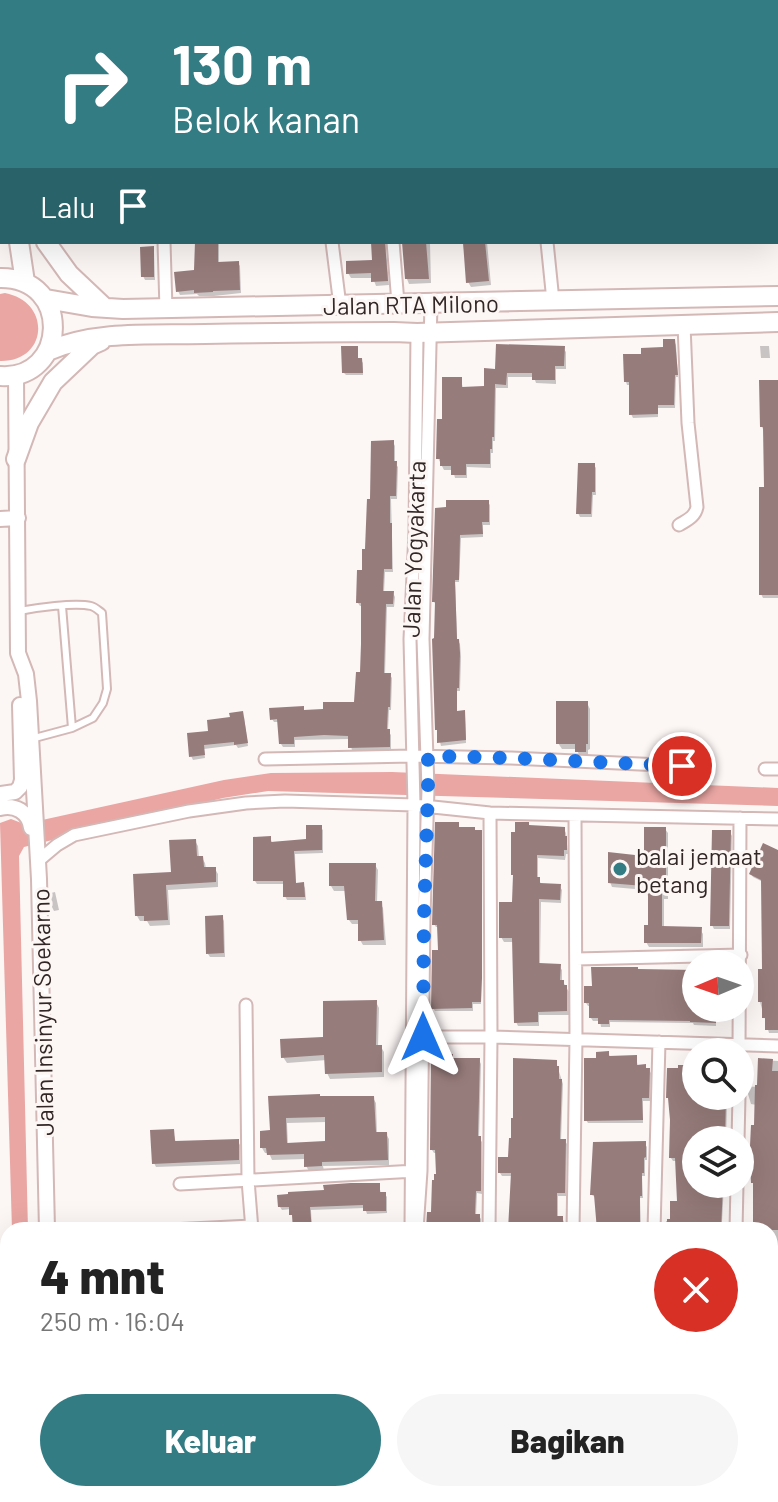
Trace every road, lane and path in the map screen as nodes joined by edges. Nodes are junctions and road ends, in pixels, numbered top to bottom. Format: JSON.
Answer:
{"nodes":[{"id":1,"x":19,"y":244,"type":"edge"},
{"id":2,"x":47,"y":244,"type":"edge"},
{"id":3,"x":164,"y":244,"type":"edge"},
{"id":4,"x":332,"y":244,"type":"edge"},
{"id":5,"x":393,"y":244,"type":"edge"},
{"id":6,"x":547,"y":244,"type":"edge"},
{"id":7,"x":0,"y":278,"type":"edge"},
{"id":8,"x":25,"y":282,"type":"junction"},
{"id":9,"x":778,"y":296,"type":"edge"},
{"id":10,"x":46,"y":299,"type":"junction"},
{"id":11,"x":646,"y":299,"type":"junction"},
{"id":12,"x":553,"y":301,"type":"junction"},
{"id":13,"x":398,"y":303,"type":"junction"},
{"id":14,"x":431,"y":303,"type":"junction"},
{"id":15,"x":340,"y":306,"type":"junction"},
{"id":16,"x":105,"y":308,"type":"junction"},
{"id":17,"x":166,"y":309,"type":"junction"},
{"id":18,"x":778,"y":322,"type":"edge"},
{"id":19,"x":647,"y":325,"type":"junction"},
{"id":20,"x":684,"y":325,"type":"junction"},
{"id":21,"x":423,"y":332,"type":"junction"},
{"id":22,"x":111,"y":337,"type":"junction"},
{"id":23,"x":48,"y":351,"type":"junction"},
{"id":24,"x":8,"y":376,"type":"edge"},
{"id":25,"x":16,"y":459,"type":"junction"},
{"id":26,"x":18,"y":518,"type":"junction"},
{"id":27,"x":0,"y":519,"type":"edge"},
{"id":28,"x":679,"y":525,"type":"dead end"},
{"id":29,"x":62,"y":606,"type":"junction"},
{"id":30,"x":19,"y":611,"type":"junction"},
{"id":31,"x":18,"y":653,"type":"junction"},
{"id":32,"x":72,"y":728,"type":"junction"},
{"id":33,"x":31,"y":739,"type":"junction"},
{"id":34,"x":265,"y":759,"type":"dead end"},
{"id":35,"x":413,"y":761,"type":"junction"},
{"id":36,"x":428,"y":761,"type":"junction"},
{"id":37,"x":682,"y":766,"type":"dead end"},
{"id":38,"x":765,"y":769,"type":"dead end"},
{"id":39,"x":778,"y":769,"type":"edge"},
{"id":40,"x":0,"y":794,"type":"edge"},
{"id":41,"x":414,"y":805,"type":"junction"},
{"id":42,"x":427,"y":807,"type":"junction"},
{"id":43,"x":0,"y":808,"type":"edge"},
{"id":44,"x":490,"y":813,"type":"junction"},
{"id":45,"x":575,"y":815,"type":"junction"},
{"id":46,"x":32,"y":816,"type":"junction"},
{"id":47,"x":740,"y":818,"type":"junction"},
{"id":48,"x":778,"y":819,"type":"edge"},
{"id":49,"x":38,"y":861,"type":"junction"},
{"id":50,"x":741,"y":950,"type":"edge"},
{"id":51,"x":682,"y":956,"type":"edge"},
{"id":52,"x":576,"y":959,"type":"junction"},
{"id":53,"x":246,"y":1005,"type":"dead end"},
{"id":54,"x":417,"y":1037,"type":"junction"},
{"id":55,"x":491,"y":1037,"type":"junction"},
{"id":56,"x":576,"y":1039,"type":"junction"},
{"id":57,"x":659,"y":1042,"type":"junction"},
{"id":58,"x":682,"y":1044,"type":"edge"},
{"id":59,"x":778,"y":1046,"type":"edge"},
{"id":60,"x":754,"y":1047,"type":"edge"},
{"id":61,"x":416,"y":1171,"type":"junction"},
{"id":62,"x":248,"y":1180,"type":"junction"},
{"id":63,"x":180,"y":1184,"type":"dead end"},
{"id":64,"x":737,"y":1198,"type":"edge"},
{"id":65,"x":47,"y":1222,"type":"edge"},
{"id":66,"x":252,"y":1222,"type":"edge"},
{"id":67,"x":412,"y":1222,"type":"edge"},
{"id":68,"x":417,"y":1222,"type":"edge"},
{"id":69,"x":489,"y":1222,"type":"edge"},
{"id":70,"x":573,"y":1222,"type":"edge"},
{"id":71,"x":654,"y":1222,"type":"edge"},
{"id":72,"x":736,"y":1222,"type":"edge"}],
"edges":[{"from":1,"to":8,"type":"highway"},
{"from":2,"to":16,"type":"highway"},
{"from":3,"to":17,"type":"street"},
{"from":4,"to":15,"type":"street"},
{"from":5,"to":13,"type":"street"},
{"from":6,"to":12,"type":"street"},
{"from":7,"to":8,"type":"highway"},
{"from":8,"to":10,"type":"highway"},
{"from":9,"to":11,"type":"highway","name":"Jalan RTA Milono"},
{"from":10,"to":16,"type":"highway","name":"Jalan RTA Milono"},
{"from":10,"to":23,"type":"highway"},
{"from":11,"to":12,"type":"highway","name":"Jalan RTA Milono"},
{"from":11,"to":19,"type":"highway"},
{"from":12,"to":14,"type":"highway","name":"Jalan RTA Milono"},
{"from":13,"to":14,"type":"highway","name":"Jalan RTA Milono"},
{"from":13,"to":15,"type":"highway","name":"Jalan RTA Milono"},
{"from":14,"to":21,"type":"street"},
{"from":15,"to":17,"type":"highway","name":"Jalan RTA Milono"},
{"from":16,"to":17,"type":"highway","name":"Jalan RTA Milono"},
{"from":18,"to":20,"type":"highway","name":"Jalan RTA Milono"},
{"from":19,"to":20,"type":"highway","name":"Jalan RTA Milono"},
{"from":19,"to":21,"type":"highway","name":"Jalan RTA Milono"},
{"from":20,"to":28,"type":"street"},
{"from":21,"to":22,"type":"highway","name":"Jalan RTA Milono"},
{"from":21,"to":35,"type":"street","name":"Jalan Yogyakarta"},
{"from":21,"to":36,"type":"street"},
{"from":22,"to":23,"type":"highway","name":"Jalan RTA Milono"},
{"from":22,"to":25,"type":"highway"},
{"from":23,"to":24,"type":"highway"},
{"from":24,"to":25,"type":"street"},
{"from":25,"to":26,"type":"street"},
{"from":26,"to":27,"type":"street"},
{"from":26,"to":30,"type":"street"},
{"from":29,"to":30,"type":"lane"},
{"from":29,"to":32,"type":"lane"},
{"from":29,"to":32,"type":"lane"},
{"from":30,"to":31,"type":"street"},
{"from":31,"to":33,"type":"street","name":"Jalan Insinyur Soekarno"},
{"from":31,"to":40,"type":"street"},
{"from":32,"to":33,"type":"lane"},
{"from":33,"to":46,"type":"street","name":"Jalan Insinyur Soekarno"},
{"from":34,"to":35,"type":"street"},
{"from":35,"to":36,"type":"street"},
{"from":35,"to":41,"type":"street","name":"Jalan Yogyakarta"},
{"from":36,"to":37,"type":"street"},
{"from":36,"to":42,"type":"street"},
{"from":38,"to":39,"type":"street"},
{"from":41,"to":42,"type":"street"},
{"from":41,"to":49,"type":"street"},
{"from":41,"to":54,"type":"street","name":"Jalan Yogyakarta"},
{"from":42,"to":44,"type":"street"},
{"from":42,"to":54,"type":"street"},
{"from":43,"to":46,"type":"street"},
{"from":44,"to":45,"type":"street"},
{"from":44,"to":55,"type":"street"},
{"from":45,"to":47,"type":"street"},
{"from":45,"to":52,"type":"street"},
{"from":46,"to":49,"type":"street","name":"Jalan Insinyur Soekarno"},
{"from":47,"to":48,"type":"street"},
{"from":47,"to":50,"type":"street"},
{"from":49,"to":65,"type":"street","name":"Jalan Insinyur Soekarno"},
{"from":51,"to":52,"type":"street"},
{"from":52,"to":56,"type":"street"},
{"from":53,"to":62,"type":"street"},
{"from":54,"to":55,"type":"street"},
{"from":54,"to":61,"type":"street"},
{"from":55,"to":56,"type":"street"},
{"from":55,"to":69,"type":"street"},
{"from":56,"to":57,"type":"street"},
{"from":56,"to":70,"type":"street"},
{"from":57,"to":58,"type":"street"},
{"from":57,"to":71,"type":"street"},
{"from":59,"to":60,"type":"street"},
{"from":61,"to":62,"type":"street"},
{"from":61,"to":67,"type":"street"},
{"from":61,"to":68,"type":"street"},
{"from":62,"to":63,"type":"street"},
{"from":62,"to":66,"type":"street"},
{"from":64,"to":72,"type":"street"}]}
